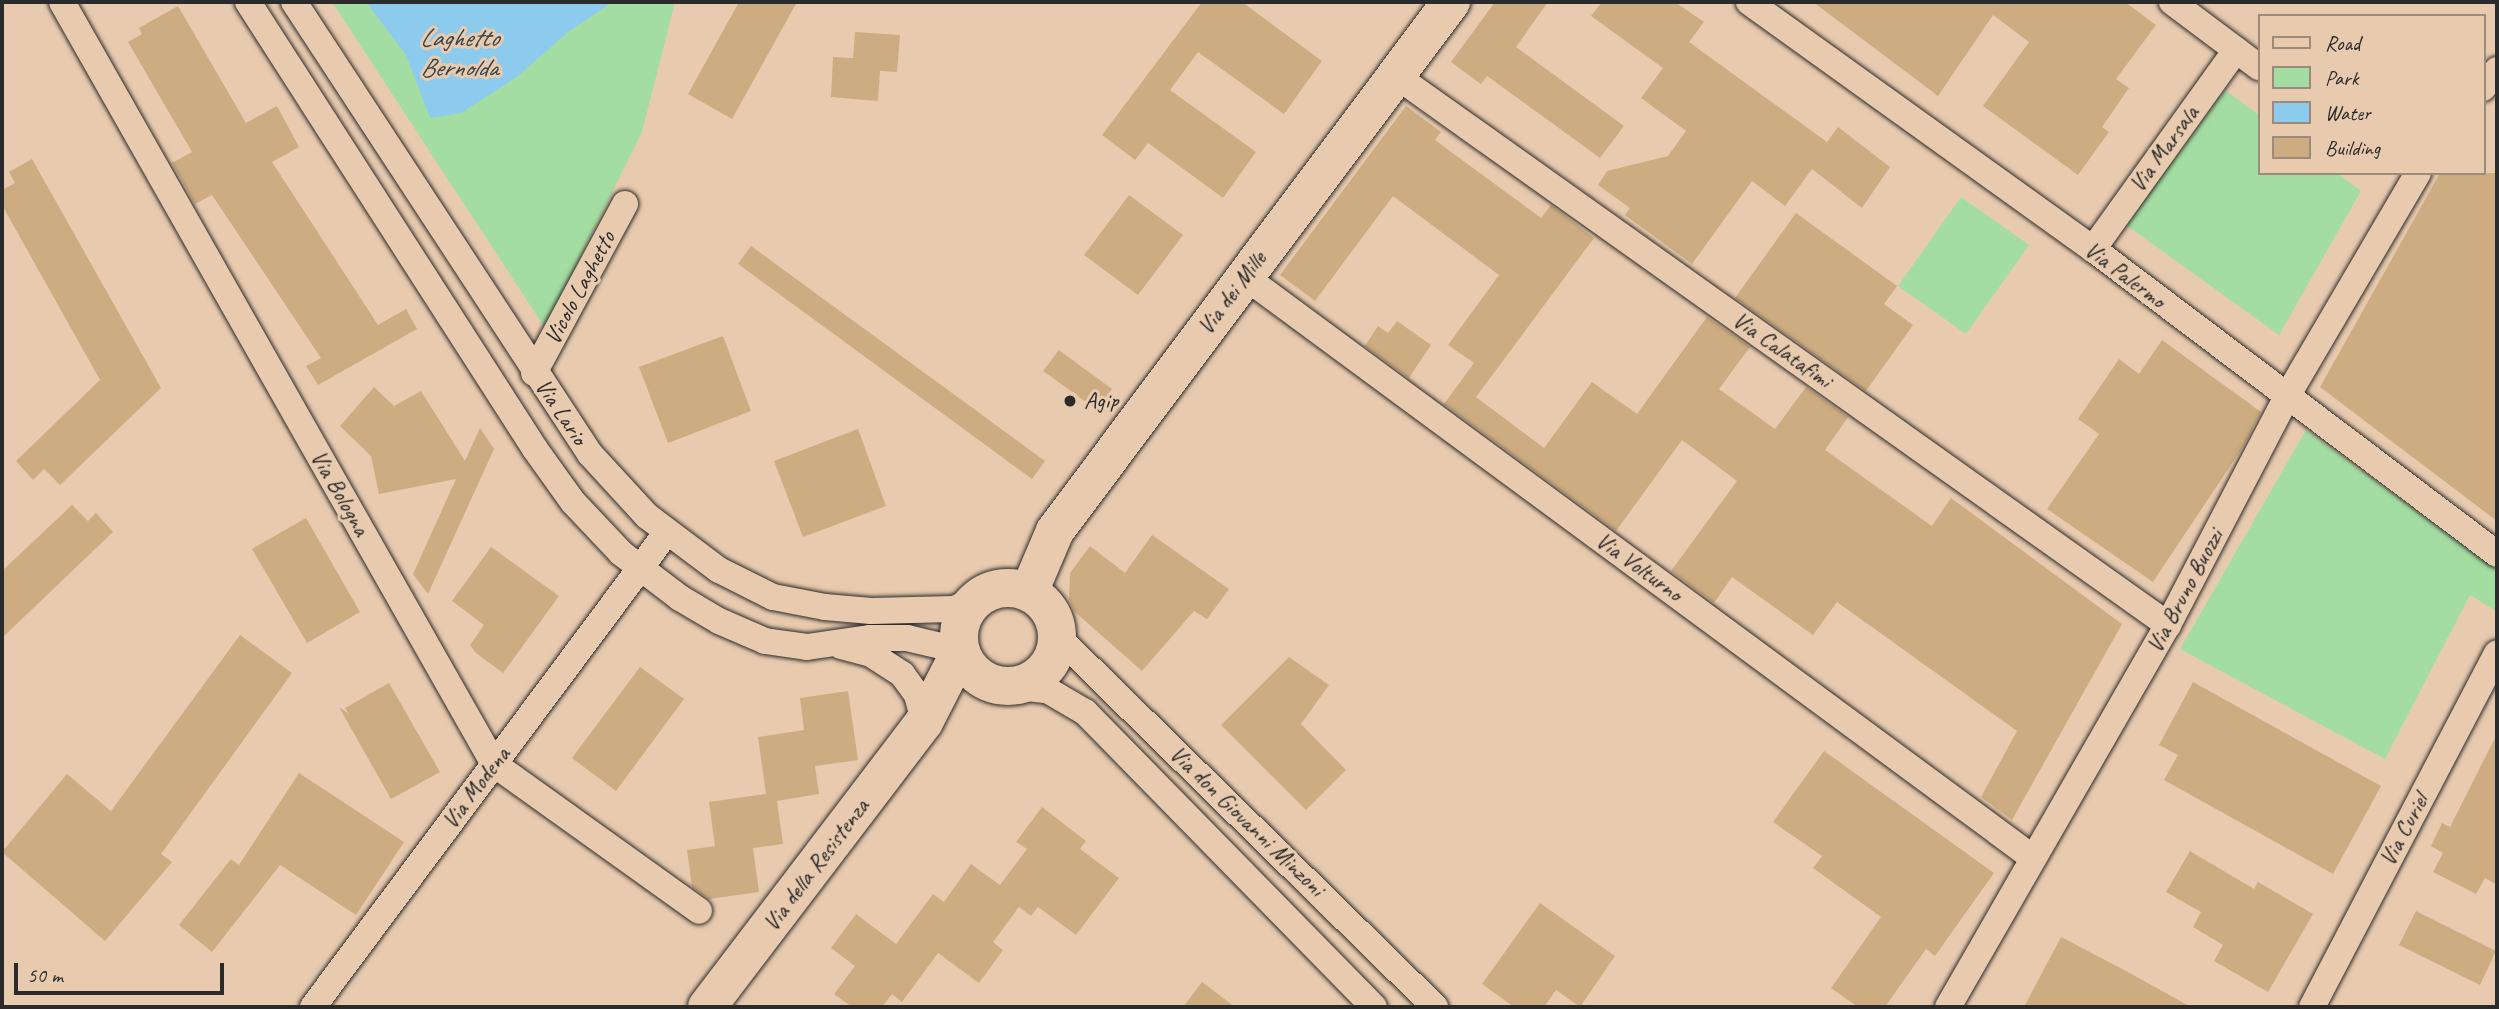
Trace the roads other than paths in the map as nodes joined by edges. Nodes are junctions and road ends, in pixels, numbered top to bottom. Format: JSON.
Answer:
{"nodes":[{"id":1,"x":62,"y":2,"type":"edge"},
{"id":2,"x":248,"y":2,"type":"edge"},
{"id":3,"x":294,"y":2,"type":"edge"},
{"id":4,"x":1451,"y":2,"type":"edge"},
{"id":5,"x":1749,"y":2,"type":"edge"},
{"id":6,"x":2172,"y":2,"type":"edge"},
{"id":7,"x":2236,"y":50,"type":"junction"},
{"id":8,"x":2258,"y":66,"type":"edge"},
{"id":9,"x":2497,"y":69,"type":"edge"},
{"id":10,"x":1395,"y":75,"type":"junction"},
{"id":11,"x":2485,"y":85,"type":"edge"},
{"id":12,"x":2408,"y":177,"type":"edge"},
{"id":13,"x":625,"y":204,"type":"dead end"},
{"id":14,"x":2093,"y":249,"type":"junction"},
{"id":15,"x":1244,"y":276,"type":"junction"},
{"id":16,"x":534,"y":373,"type":"junction"},
{"id":17,"x":2286,"y":398,"type":"junction"},
{"id":18,"x":667,"y":532,"type":"junction"},
{"id":19,"x":2497,"y":554,"type":"edge"},
{"id":20,"x":638,"y":568,"type":"junction"},
{"id":21,"x":1029,"y":592,"type":"junction"},
{"id":22,"x":973,"y":601,"type":"junction"},
{"id":23,"x":2168,"y":625,"type":"junction"},
{"id":24,"x":1057,"y":636,"type":"junction"},
{"id":25,"x":818,"y":645,"type":"junction"},
{"id":26,"x":2497,"y":653,"type":"edge"},
{"id":27,"x":961,"y":654,"type":"junction"},
{"id":28,"x":1011,"y":686,"type":"junction"},
{"id":29,"x":924,"y":723,"type":"junction"},
{"id":30,"x":494,"y":764,"type":"junction"},
{"id":31,"x":2033,"y":858,"type":"junction"},
{"id":32,"x":699,"y":911,"type":"dead end"},
{"id":33,"x":313,"y":1007,"type":"edge"},
{"id":34,"x":707,"y":1007,"type":"edge"},
{"id":35,"x":1374,"y":1007,"type":"edge"},
{"id":36,"x":1435,"y":1007,"type":"edge"},
{"id":37,"x":1948,"y":1007,"type":"edge"},
{"id":38,"x":2312,"y":1007,"type":"edge"}],
"edges":[{"from":1,"to":30,"type":"street","name":"Via Bologna"},
{"from":2,"to":20,"type":"street","name":"Via Lario"},
{"from":3,"to":16,"type":"street","name":"Via Lario"},
{"from":4,"to":10,"type":"street","name":"Via dei Mille"},
{"from":5,"to":14,"type":"street","name":"Via Palermo"},
{"from":6,"to":7,"type":"street"},
{"from":7,"to":8,"type":"street"},
{"from":7,"to":14,"type":"street","name":"Via Marsala"},
{"from":9,"to":11,"type":"street"},
{"from":10,"to":15,"type":"street","name":"Via dei Mille"},
{"from":10,"to":23,"type":"street","name":"Via Calatafimi"},
{"from":12,"to":17,"type":"street","name":"Via Bruno Buozzi"},
{"from":13,"to":16,"type":"street","name":"Vicolo Laghetto"},
{"from":14,"to":17,"type":"street","name":"Via Palermo"},
{"from":15,"to":21,"type":"street","name":"Via dei Mille"},
{"from":15,"to":31,"type":"street","name":"Via Volturno"},
{"from":16,"to":18,"type":"street","name":"Via Lario"},
{"from":17,"to":19,"type":"street","name":"Via Palermo"},
{"from":17,"to":23,"type":"street","name":"Via Bruno Buozzi"},
{"from":18,"to":20,"type":"street","name":"Via Modena"},
{"from":18,"to":22,"type":"street","name":"Via Lario"},
{"from":20,"to":25,"type":"street","name":"Via Lario"},
{"from":20,"to":30,"type":"street","name":"Via Modena"},
{"from":21,"to":22,"type":"street"},
{"from":21,"to":24,"type":"street"},
{"from":22,"to":27,"type":"street"},
{"from":23,"to":31,"type":"street","name":"Via Bruno Buozzi"},
{"from":24,"to":28,"type":"street"},
{"from":24,"to":36,"type":"street","name":"Via don Giovanni Minzoni"},
{"from":25,"to":27,"type":"street","name":"Via Lario"},
{"from":25,"to":29,"type":"street","name":"Via Lario"},
{"from":26,"to":38,"type":"street","name":"Via Curiel"},
{"from":27,"to":28,"type":"street"},
{"from":27,"to":29,"type":"street","name":"Via della Resistenza"},
{"from":28,"to":29,"type":"street","name":"Via della Resistenza"},
{"from":28,"to":35,"type":"street","name":"Via don Giovanni Minzoni"},
{"from":29,"to":34,"type":"street","name":"Via della Resistenza"},
{"from":30,"to":32,"type":"street","name":"Via Bologna"},
{"from":30,"to":33,"type":"street","name":"Via Modena"},
{"from":31,"to":37,"type":"street","name":"Via Bruno Buozzi"}]}
